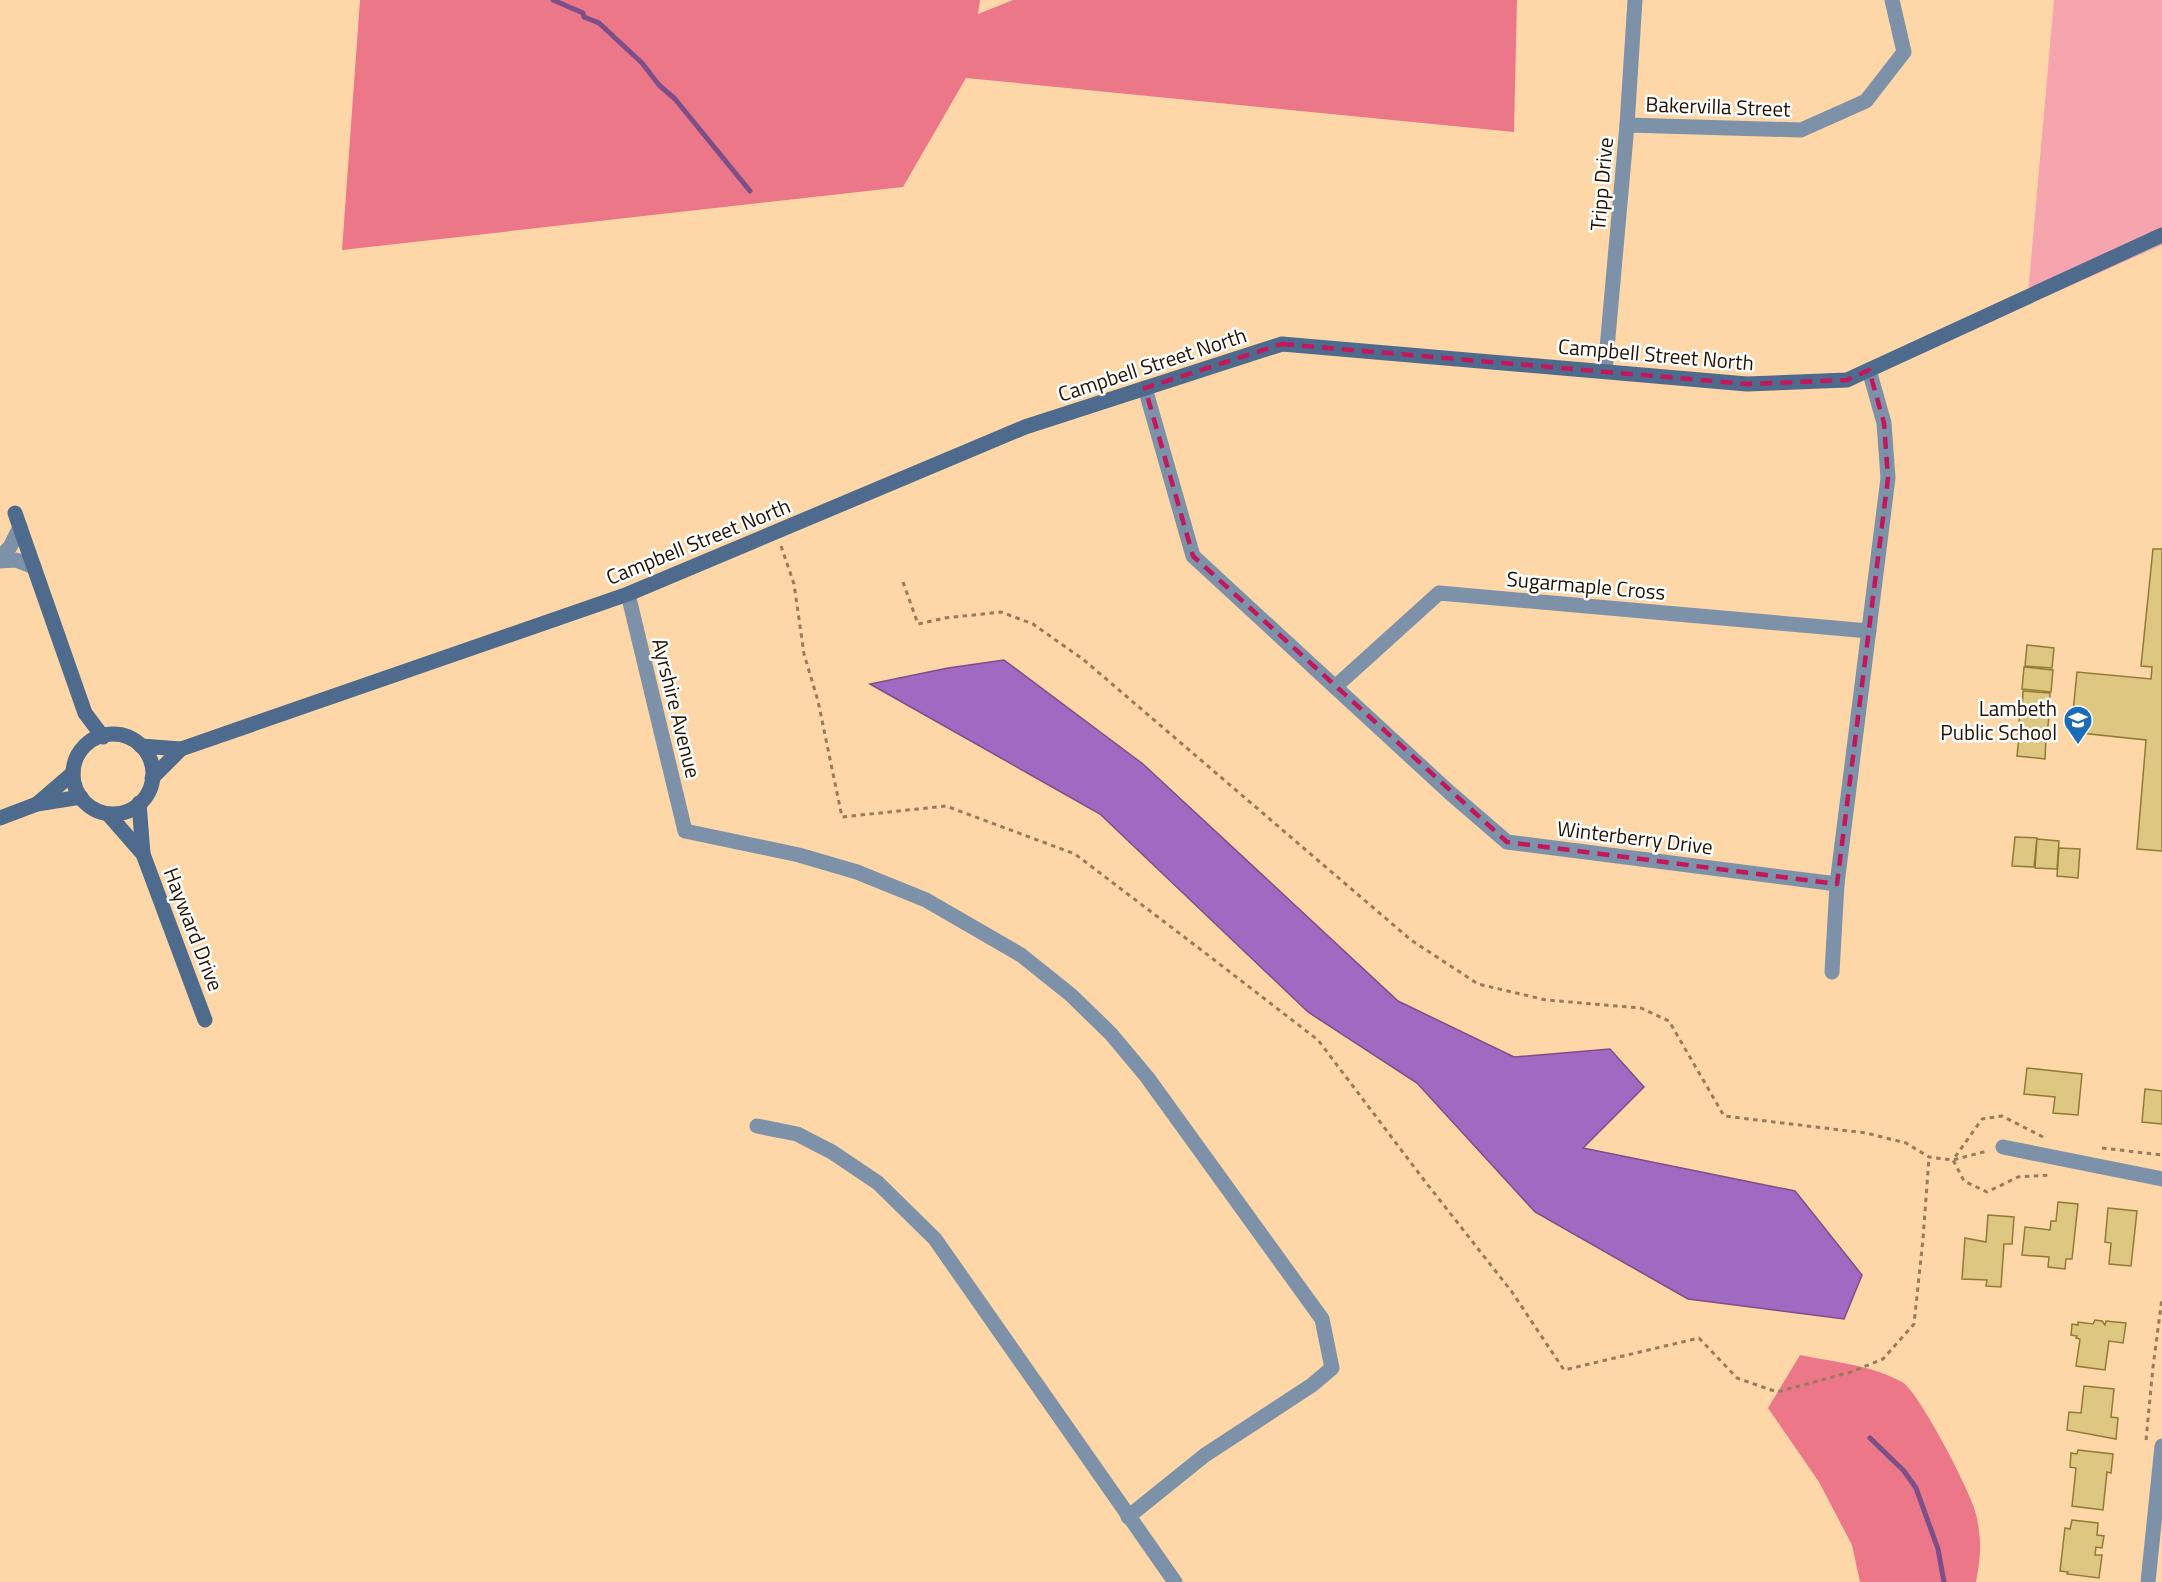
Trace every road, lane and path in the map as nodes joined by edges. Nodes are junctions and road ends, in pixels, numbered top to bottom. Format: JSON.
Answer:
{"nodes":[{"id":1,"x":1635,"y":0,"type":"edge"},
{"id":2,"x":1892,"y":0,"type":"edge"},
{"id":3,"x":1627,"y":125,"type":"junction"},
{"id":4,"x":2162,"y":235,"type":"edge"},
{"id":5,"x":1869,"y":370,"type":"junction"},
{"id":6,"x":1605,"y":371,"type":"junction"},
{"id":7,"x":1145,"y":388,"type":"junction"},
{"id":8,"x":776,"y":532,"type":"junction"},
{"id":9,"x":0,"y":559,"type":"edge"},
{"id":10,"x":34,"y":567,"type":"junction"},
{"id":11,"x":903,"y":582,"type":"dead end"},
{"id":12,"x":628,"y":594,"type":"junction"},
{"id":13,"x":1869,"y":631,"type":"junction"},
{"id":14,"x":1335,"y":687,"type":"junction"},
{"id":15,"x":86,"y":713,"type":"junction"},
{"id":16,"x":103,"y":737,"type":"junction"},
{"id":17,"x":141,"y":746,"type":"junction"},
{"id":18,"x":82,"y":748,"type":"junction"},
{"id":19,"x":181,"y":749,"type":"junction"},
{"id":20,"x":73,"y":773,"type":"junction"},
{"id":21,"x":152,"y":778,"type":"junction"},
{"id":22,"x":81,"y":797,"type":"junction"},
{"id":23,"x":140,"y":803,"type":"junction"},
{"id":24,"x":37,"y":804,"type":"junction"},
{"id":25,"x":108,"y":814,"type":"junction"},
{"id":26,"x":0,"y":818,"type":"edge"},
{"id":27,"x":143,"y":854,"type":"junction"},
{"id":28,"x":1837,"y":884,"type":"junction"},
{"id":29,"x":1832,"y":972,"type":"dead end"},
{"id":30,"x":205,"y":1020,"type":"dead end"},
{"id":31,"x":757,"y":1126,"type":"dead end"},
{"id":32,"x":2003,"y":1147,"type":"joint"},
{"id":33,"x":2091,"y":1147,"type":"dead end"},
{"id":34,"x":2162,"y":1155,"type":"edge"},
{"id":35,"x":1929,"y":1157,"type":"junction"},
{"id":36,"x":2162,"y":1179,"type":"edge"},
{"id":37,"x":2162,"y":1446,"type":"edge"},
{"id":38,"x":1128,"y":1517,"type":"junction"},
{"id":39,"x":1175,"y":1582,"type":"edge"},
{"id":40,"x":2148,"y":1582,"type":"edge"}],
"edges":[{"from":1,"to":3,"type":"street","name":"Tripp Drive"},
{"from":2,"to":3,"type":"street","name":"Bakervilla Street"},
{"from":3,"to":6,"type":"street","name":"Tripp Drive"},
{"from":4,"to":5,"type":"street","name":"Campbell Street North"},
{"from":5,"to":6,"type":"street","name":"Campbell Street North"},
{"from":5,"to":13,"type":"street"},
{"from":6,"to":7,"type":"street","name":"Campbell Street North"},
{"from":7,"to":8,"type":"street","name":"Campbell Street North"},
{"from":7,"to":14,"type":"street","name":"Winterberry Drive"},
{"from":8,"to":12,"type":"street","name":"Campbell Street North"},
{"from":8,"to":35,"type":"path"},
{"from":9,"to":10,"type":"street"},
{"from":9,"to":10,"type":"street"},
{"from":10,"to":15,"type":"street"},
{"from":11,"to":35,"type":"path"},
{"from":12,"to":19,"type":"street","name":"Campbell Street North"},
{"from":12,"to":38,"type":"street","name":"Ayrshire Avenue"},
{"from":13,"to":14,"type":"street","name":"Sugarmaple Cross"},
{"from":13,"to":28,"type":"street"},
{"from":14,"to":28,"type":"street","name":"Winterberry Drive"},
{"from":15,"to":16,"type":"street"},
{"from":15,"to":18,"type":"street"},
{"from":16,"to":17,"type":"street"},
{"from":16,"to":18,"type":"street"},
{"from":17,"to":19,"type":"street","name":"Campbell Street North"},
{"from":17,"to":21,"type":"street"},
{"from":18,"to":20,"type":"street"},
{"from":19,"to":21,"type":"street","name":"Campbell Street North"},
{"from":20,"to":22,"type":"street"},
{"from":20,"to":24,"type":"street"},
{"from":21,"to":23,"type":"street"},
{"from":22,"to":24,"type":"street"},
{"from":22,"to":25,"type":"street"},
{"from":23,"to":25,"type":"street"},
{"from":23,"to":27,"type":"street","name":"Hayward Drive"},
{"from":24,"to":26,"type":"street"},
{"from":25,"to":27,"type":"street","name":"Hayward Drive"},
{"from":27,"to":30,"type":"street","name":"Hayward Drive"},
{"from":28,"to":29,"type":"street"},
{"from":31,"to":38,"type":"street"},
{"from":32,"to":35,"type":"path"},
{"from":32,"to":36,"type":"street"},
{"from":33,"to":34,"type":"path"},
{"from":37,"to":40,"type":"street"},
{"from":38,"to":39,"type":"street"}]}
